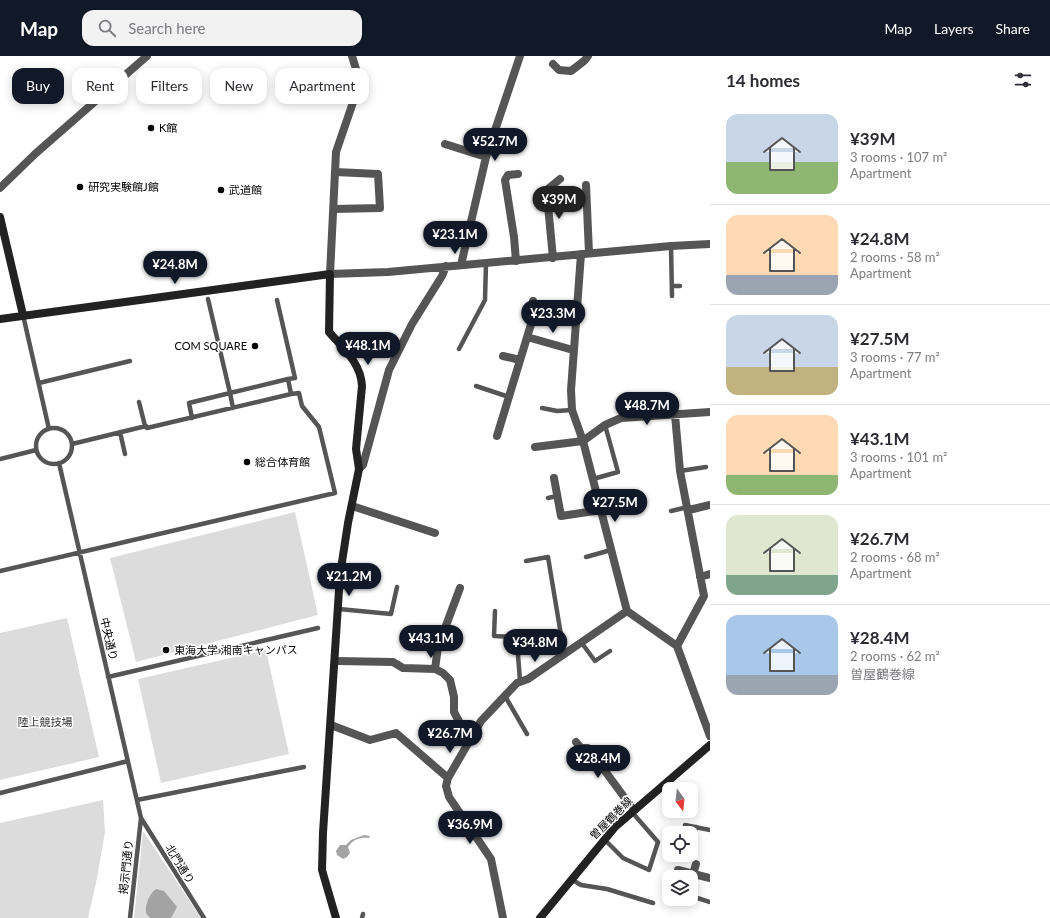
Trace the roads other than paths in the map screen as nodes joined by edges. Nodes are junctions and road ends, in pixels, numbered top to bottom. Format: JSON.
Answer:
{"nodes":[{"id":1,"x":146,"y":56,"type":"edge"},
{"id":2,"x":352,"y":56,"type":"edge"},
{"id":3,"x":520,"y":56,"type":"edge"},
{"id":4,"x":588,"y":56,"type":"edge"},
{"id":5,"x":553,"y":64,"type":"dead end"},
{"id":6,"x":445,"y":144,"type":"dead end"},
{"id":7,"x":486,"y":157,"type":"junction"},
{"id":8,"x":335,"y":172,"type":"junction"},
{"id":9,"x":518,"y":174,"type":"dead end"},
{"id":10,"x":560,"y":179,"type":"dead end"},
{"id":11,"x":586,"y":185,"type":"dead end"},
{"id":12,"x":0,"y":188,"type":"edge"},
{"id":13,"x":334,"y":209,"type":"junction"},
{"id":14,"x":0,"y":217,"type":"edge"},
{"id":15,"x":710,"y":244,"type":"edge"},
{"id":16,"x":671,"y":246,"type":"junction"},
{"id":17,"x":585,"y":254,"type":"junction"},
{"id":18,"x":553,"y":258,"type":"junction"},
{"id":19,"x":516,"y":261,"type":"junction"},
{"id":20,"x":486,"y":263,"type":"junction"},
{"id":21,"x":461,"y":264,"type":"junction"},
{"id":22,"x":446,"y":266,"type":"junction"},
{"id":23,"x":330,"y":274,"type":"junction"},
{"id":24,"x":672,"y":286,"type":"junction"},
{"id":25,"x":680,"y":286,"type":"dead end"},
{"id":26,"x":672,"y":296,"type":"dead end"},
{"id":27,"x":208,"y":299,"type":"dead end"},
{"id":28,"x":276,"y":300,"type":"dead end"},
{"id":29,"x":533,"y":302,"type":"dead end"},
{"id":30,"x":23,"y":315,"type":"junction"},
{"id":31,"x":0,"y":319,"type":"edge"},
{"id":32,"x":527,"y":337,"type":"junction"},
{"id":33,"x":459,"y":349,"type":"dead end"},
{"id":34,"x":573,"y":350,"type":"junction"},
{"id":35,"x":503,"y":356,"type":"dead end"},
{"id":36,"x":520,"y":360,"type":"junction"},
{"id":37,"x":130,"y":361,"type":"dead end"},
{"id":38,"x":288,"y":379,"type":"junction"},
{"id":39,"x":39,"y":383,"type":"junction"},
{"id":40,"x":476,"y":386,"type":"dead end"},
{"id":41,"x":230,"y":393,"type":"junction"},
{"id":42,"x":291,"y":394,"type":"junction"},
{"id":43,"x":509,"y":396,"type":"junction"},
{"id":44,"x":139,"y":402,"type":"dead end"},
{"id":45,"x":233,"y":408,"type":"junction"},
{"id":46,"x":542,"y":408,"type":"dead end"},
{"id":47,"x":572,"y":410,"type":"junction"},
{"id":48,"x":710,"y":412,"type":"edge"},
{"id":49,"x":675,"y":416,"type":"junction"},
{"id":50,"x":192,"y":418,"type":"junction"},
{"id":51,"x":605,"y":425,"type":"junction"},
{"id":52,"x":145,"y":426,"type":"junction"},
{"id":53,"x":49,"y":429,"type":"junction"},
{"id":54,"x":120,"y":432,"type":"junction"},
{"id":55,"x":497,"y":436,"type":"dead end"},
{"id":56,"x":583,"y":441,"type":"junction"},
{"id":57,"x":72,"y":444,"type":"junction"},
{"id":58,"x":535,"y":447,"type":"dead end"},
{"id":59,"x":36,"y":450,"type":"junction"},
{"id":60,"x":125,"y":454,"type":"dead end"},
{"id":61,"x":0,"y":459,"type":"edge"},
{"id":62,"x":60,"y":463,"type":"junction"},
{"id":63,"x":706,"y":467,"type":"dead end"},
{"id":64,"x":359,"y":468,"type":"junction"},
{"id":65,"x":680,"y":471,"type":"junction"},
{"id":66,"x":554,"y":478,"type":"dead end"},
{"id":67,"x":593,"y":479,"type":"junction"},
{"id":68,"x":557,"y":496,"type":"junction"},
{"id":69,"x":548,"y":498,"type":"dead end"},
{"id":70,"x":710,"y":505,"type":"edge"},
{"id":71,"x":352,"y":506,"type":"junction"},
{"id":72,"x":688,"y":509,"type":"junction"},
{"id":73,"x":601,"y":510,"type":"junction"},
{"id":74,"x":671,"y":511,"type":"dead end"},
{"id":75,"x":435,"y":533,"type":"dead end"},
{"id":76,"x":611,"y":550,"type":"junction"},
{"id":77,"x":80,"y":553,"type":"junction"},
{"id":78,"x":586,"y":557,"type":"dead end"},
{"id":79,"x":526,"y":561,"type":"dead end"},
{"id":80,"x":0,"y":572,"type":"edge"},
{"id":81,"x":710,"y":574,"type":"edge"},
{"id":82,"x":700,"y":577,"type":"junction"},
{"id":83,"x":397,"y":587,"type":"dead end"},
{"id":84,"x":460,"y":588,"type":"dead end"},
{"id":85,"x":338,"y":610,"type":"junction"},
{"id":86,"x":495,"y":611,"type":"dead end"},
{"id":87,"x":627,"y":611,"type":"junction"},
{"id":88,"x":318,"y":628,"type":"dead end"},
{"id":89,"x":581,"y":642,"type":"junction"},
{"id":90,"x":677,"y":646,"type":"junction"},
{"id":91,"x":610,"y":651,"type":"dead end"},
{"id":92,"x":564,"y":653,"type":"junction"},
{"id":93,"x":336,"y":661,"type":"junction"},
{"id":94,"x":435,"y":669,"type":"junction"},
{"id":95,"x":108,"y":677,"type":"junction"},
{"id":96,"x":520,"y":681,"type":"junction"},
{"id":97,"x":505,"y":696,"type":"junction"},
{"id":98,"x":331,"y":725,"type":"junction"},
{"id":99,"x":527,"y":734,"type":"dead end"},
{"id":100,"x":710,"y":736,"type":"edge"},
{"id":101,"x":469,"y":740,"type":"junction"},
{"id":102,"x":576,"y":742,"type":"dead end"},
{"id":103,"x":710,"y":745,"type":"edge"},
{"id":104,"x":128,"y":761,"type":"junction"},
{"id":105,"x":304,"y":767,"type":"dead end"},
{"id":106,"x":448,"y":778,"type":"junction"},
{"id":107,"x":0,"y":793,"type":"edge"},
{"id":108,"x":137,"y":800,"type":"junction"},
{"id":109,"x":632,"y":810,"type":"junction"},
{"id":110,"x":141,"y":818,"type":"junction"},
{"id":111,"x":684,"y":825,"type":"dead end"},
{"id":112,"x":690,"y":826,"type":"edge"},
{"id":113,"x":698,"y":827,"type":"edge"},
{"id":114,"x":710,"y":830,"type":"edge"},
{"id":115,"x":604,"y":839,"type":"junction"},
{"id":116,"x":696,"y":864,"type":"dead end"},
{"id":117,"x":694,"y":870,"type":"edge"},
{"id":118,"x":698,"y":875,"type":"edge"},
{"id":119,"x":710,"y":878,"type":"edge"},
{"id":120,"x":571,"y":879,"type":"junction"},
{"id":121,"x":698,"y":898,"type":"edge"},
{"id":122,"x":710,"y":902,"type":"edge"},
{"id":123,"x":652,"y":903,"type":"dead end"},
{"id":124,"x":130,"y":918,"type":"edge"},
{"id":125,"x":204,"y":918,"type":"edge"},
{"id":126,"x":336,"y":918,"type":"edge"},
{"id":127,"x":503,"y":918,"type":"edge"},
{"id":128,"x":540,"y":918,"type":"edge"}],
"edges":[{"from":1,"to":12,"type":"street"},
{"from":2,"to":8,"type":"street"},
{"from":3,"to":7,"type":"street"},
{"from":4,"to":5,"type":"street"},
{"from":6,"to":7,"type":"street"},
{"from":7,"to":21,"type":"street"},
{"from":8,"to":13,"type":"street"},
{"from":8,"to":13,"type":"street"},
{"from":9,"to":19,"type":"street"},
{"from":10,"to":18,"type":"street"},
{"from":11,"to":17,"type":"street"},
{"from":13,"to":23,"type":"street"},
{"from":14,"to":30,"type":"street"},
{"from":15,"to":16,"type":"street"},
{"from":16,"to":17,"type":"street"},
{"from":16,"to":24,"type":"lane"},
{"from":17,"to":18,"type":"street"},
{"from":17,"to":34,"type":"street"},
{"from":18,"to":19,"type":"street"},
{"from":19,"to":20,"type":"street"},
{"from":20,"to":21,"type":"street"},
{"from":20,"to":33,"type":"lane"},
{"from":21,"to":22,"type":"street"},
{"from":22,"to":23,"type":"street"},
{"from":22,"to":64,"type":"street"},
{"from":23,"to":30,"type":"street"},
{"from":23,"to":64,"type":"street"},
{"from":24,"to":25,"type":"lane"},
{"from":24,"to":26,"type":"lane"},
{"from":27,"to":41,"type":"lane"},
{"from":28,"to":38,"type":"lane"},
{"from":29,"to":32,"type":"street"},
{"from":30,"to":31,"type":"street"},
{"from":30,"to":39,"type":"lane"},
{"from":32,"to":34,"type":"street"},
{"from":32,"to":36,"type":"street"},
{"from":34,"to":47,"type":"street"},
{"from":35,"to":36,"type":"street"},
{"from":36,"to":43,"type":"street"},
{"from":37,"to":39,"type":"lane"},
{"from":38,"to":41,"type":"lane"},
{"from":38,"to":42,"type":"lane"},
{"from":39,"to":53,"type":"lane"},
{"from":40,"to":43,"type":"lane"},
{"from":41,"to":45,"type":"lane"},
{"from":41,"to":50,"type":"lane"},
{"from":42,"to":45,"type":"lane"},
{"from":42,"to":77,"type":"lane"},
{"from":43,"to":55,"type":"street"},
{"from":44,"to":52,"type":"lane"},
{"from":45,"to":50,"type":"lane"},
{"from":46,"to":47,"type":"lane"},
{"from":47,"to":56,"type":"street"},
{"from":48,"to":49,"type":"street"},
{"from":49,"to":51,"type":"street"},
{"from":49,"to":65,"type":"street"},
{"from":50,"to":52,"type":"lane"},
{"from":51,"to":56,"type":"street"},
{"from":51,"to":67,"type":"lane"},
{"from":52,"to":54,"type":"lane"},
{"from":53,"to":57,"type":"lane"},
{"from":53,"to":59,"type":"lane"},
{"from":54,"to":57,"type":"lane"},
{"from":54,"to":60,"type":"lane"},
{"from":56,"to":58,"type":"street"},
{"from":56,"to":67,"type":"street"},
{"from":57,"to":62,"type":"lane"},
{"from":59,"to":61,"type":"lane"},
{"from":59,"to":62,"type":"lane"},
{"from":62,"to":77,"type":"lane","name":"中央通り"},
{"from":63,"to":65,"type":"lane"},
{"from":64,"to":71,"type":"street"},
{"from":65,"to":72,"type":"street"},
{"from":66,"to":68,"type":"street"},
{"from":67,"to":73,"type":"street"},
{"from":68,"to":69,"type":"lane"},
{"from":68,"to":73,"type":"street"},
{"from":70,"to":72,"type":"street"},
{"from":71,"to":75,"type":"street"},
{"from":71,"to":85,"type":"street"},
{"from":72,"to":74,"type":"lane"},
{"from":72,"to":82,"type":"street"},
{"from":73,"to":76,"type":"street"},
{"from":76,"to":78,"type":"lane"},
{"from":76,"to":87,"type":"street"},
{"from":77,"to":80,"type":"lane"},
{"from":77,"to":95,"type":"lane","name":"中央通り"},
{"from":79,"to":92,"type":"lane"},
{"from":81,"to":82,"type":"street"},
{"from":82,"to":90,"type":"street"},
{"from":83,"to":85,"type":"lane"},
{"from":84,"to":94,"type":"street"},
{"from":85,"to":93,"type":"street"},
{"from":86,"to":96,"type":"lane"},
{"from":87,"to":89,"type":"street"},
{"from":87,"to":90,"type":"street"},
{"from":88,"to":95,"type":"lane"},
{"from":89,"to":91,"type":"lane"},
{"from":89,"to":92,"type":"street"},
{"from":90,"to":100,"type":"street"},
{"from":92,"to":96,"type":"street"},
{"from":93,"to":94,"type":"street"},
{"from":93,"to":98,"type":"street"},
{"from":94,"to":101,"type":"street"},
{"from":95,"to":104,"type":"lane","name":"中央通り"},
{"from":96,"to":97,"type":"street"},
{"from":97,"to":99,"type":"lane"},
{"from":97,"to":101,"type":"street"},
{"from":98,"to":106,"type":"street"},
{"from":98,"to":126,"type":"street"},
{"from":101,"to":106,"type":"street"},
{"from":102,"to":109,"type":"street"},
{"from":103,"to":109,"type":"street","name":"曽屋鶴巻線"},
{"from":104,"to":107,"type":"lane"},
{"from":104,"to":108,"type":"lane","name":"中央通り"},
{"from":105,"to":108,"type":"lane"},
{"from":106,"to":127,"type":"street"},
{"from":108,"to":110,"type":"lane","name":"中央通り"},
{"from":109,"to":115,"type":"street","name":"曽屋鶴巻線"},
{"from":109,"to":115,"type":"lane"},
{"from":110,"to":124,"type":"lane","name":"掲示門通り"},
{"from":110,"to":125,"type":"lane","name":"北門通り"},
{"from":111,"to":112,"type":"lane"},
{"from":113,"to":114,"type":"lane"},
{"from":115,"to":120,"type":"street","name":"曽屋鶴巻線"},
{"from":116,"to":117,"type":"street"},
{"from":118,"to":119,"type":"street"},
{"from":120,"to":123,"type":"lane"},
{"from":120,"to":128,"type":"street","name":"曽屋鶴巻線"},
{"from":121,"to":122,"type":"lane"}]}
